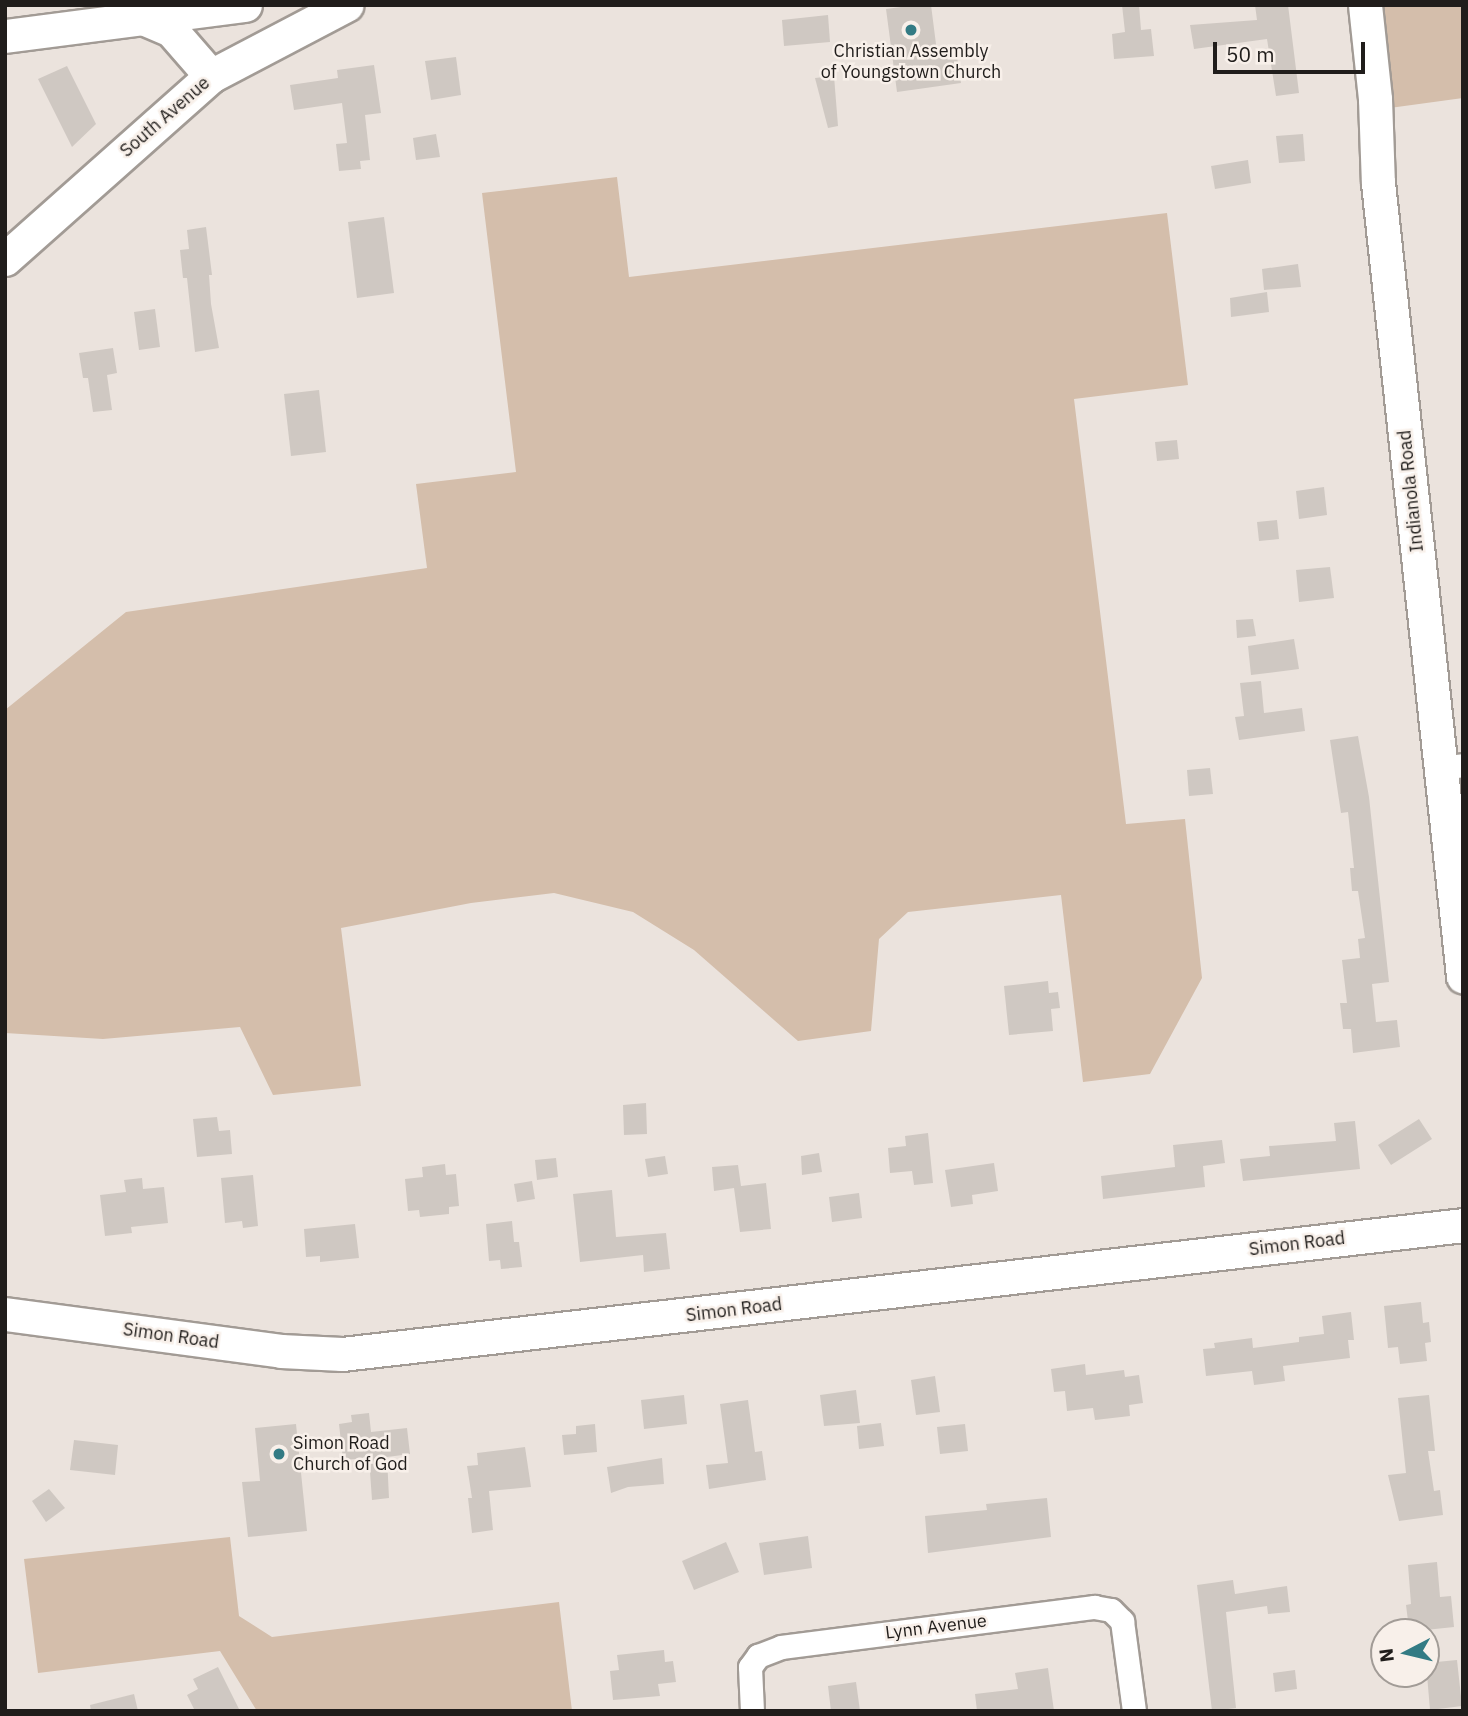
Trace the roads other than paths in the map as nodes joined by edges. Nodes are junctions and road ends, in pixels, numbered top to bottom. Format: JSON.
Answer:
{"nodes":[{"id":1,"x":245,"y":5,"type":"edge"},
{"id":2,"x":346,"y":5,"type":"edge"},
{"id":3,"x":1365,"y":5,"type":"edge"},
{"id":4,"x":144,"y":18,"type":"junction"},
{"id":5,"x":5,"y":36,"type":"edge"},
{"id":6,"x":211,"y":76,"type":"junction"},
{"id":7,"x":5,"y":259,"type":"edge"},
{"id":8,"x":1452,"y":766,"type":"edge"},
{"id":9,"x":1463,"y":976,"type":"edge"},
{"id":10,"x":1463,"y":1225,"type":"edge"},
{"id":11,"x":5,"y":1314,"type":"edge"},
{"id":12,"x":752,"y":1711,"type":"edge"},
{"id":13,"x":1134,"y":1711,"type":"edge"}],
"edges":[{"from":1,"to":4,"type":"street"},
{"from":2,"to":6,"type":"street","name":"South Avenue"},
{"from":3,"to":8,"type":"street","name":"Indianola Road"},
{"from":4,"to":5,"type":"street"},
{"from":4,"to":6,"type":"street"},
{"from":6,"to":7,"type":"street","name":"South Avenue"},
{"from":8,"to":9,"type":"street","name":"Indianola Road"},
{"from":10,"to":11,"type":"street","name":"Simon Road"},
{"from":12,"to":13,"type":"street","name":"Lynn Avenue"}]}
